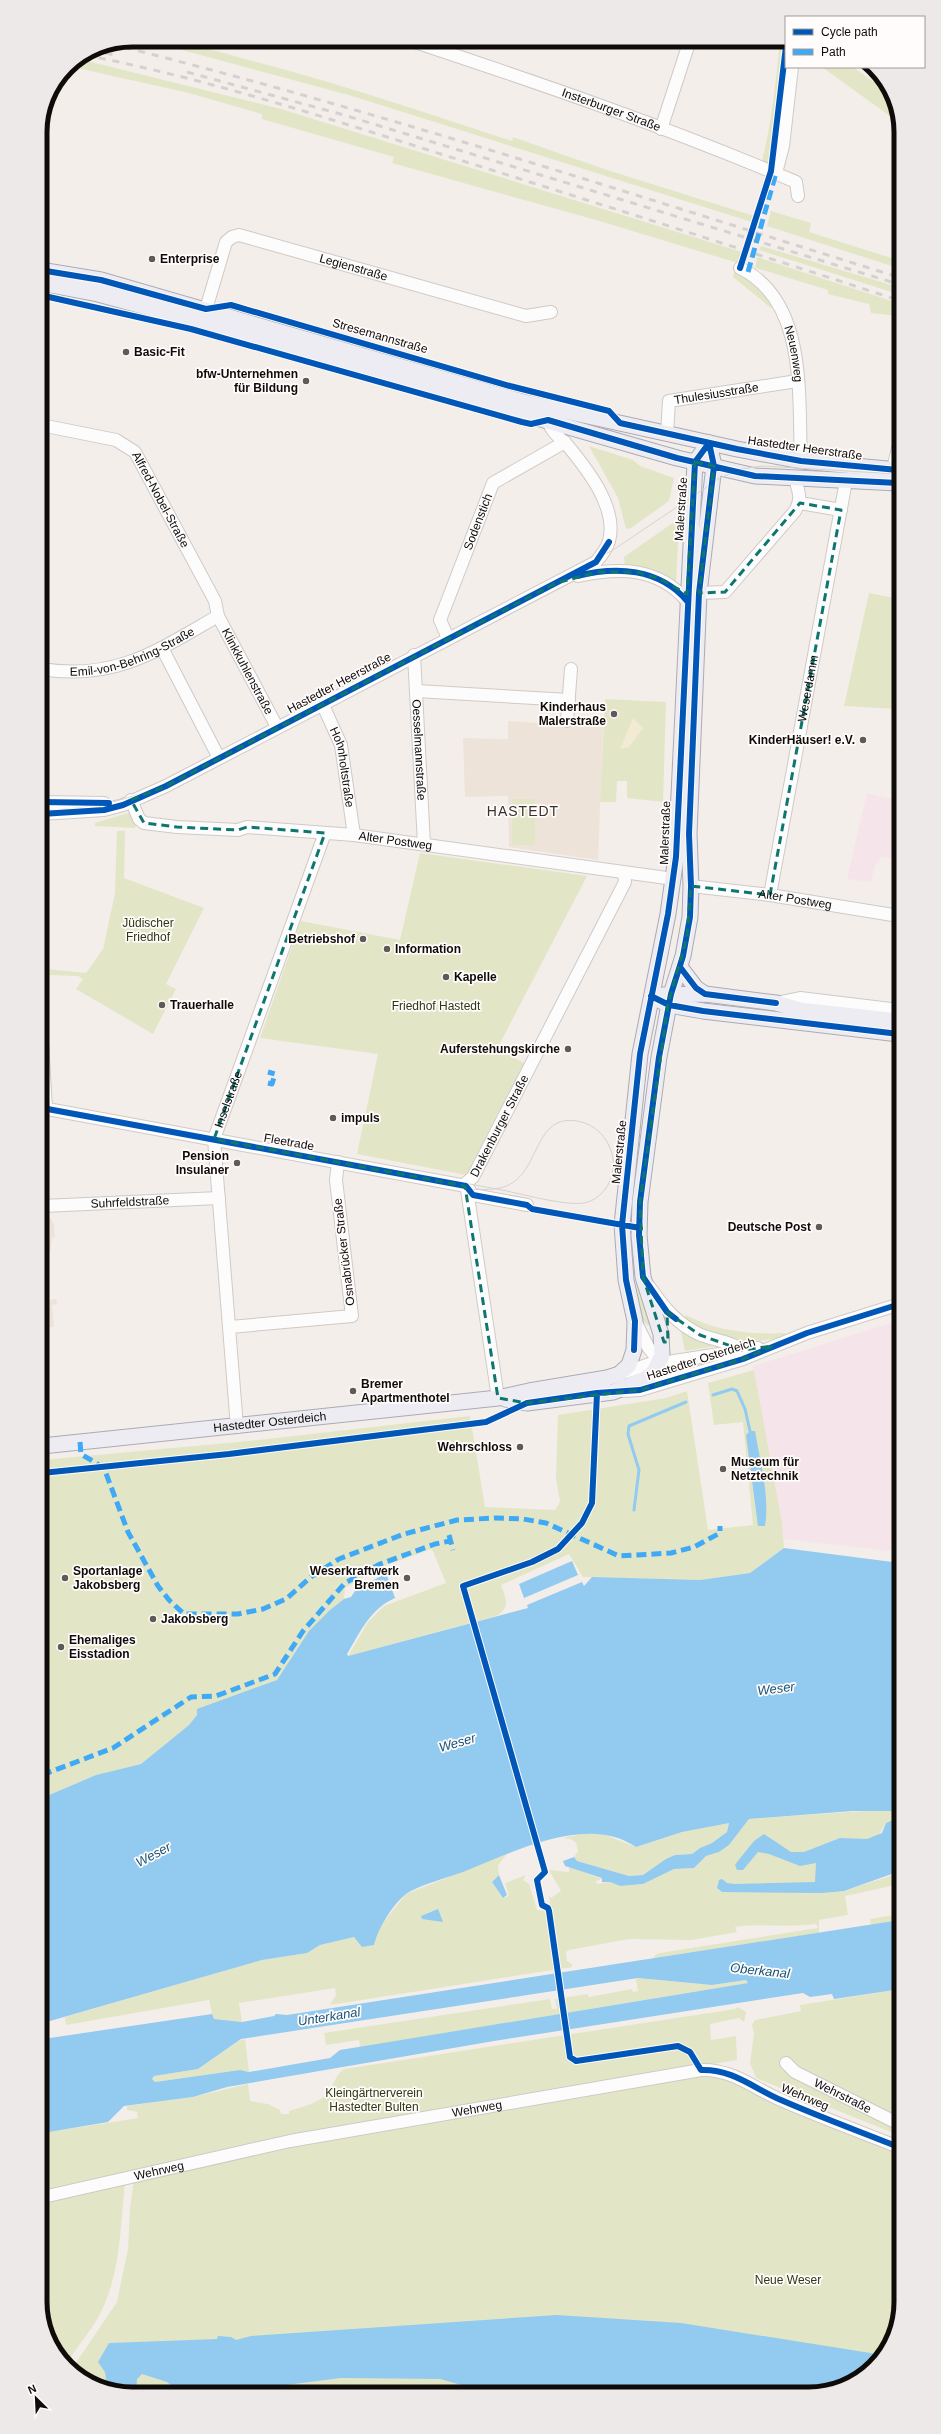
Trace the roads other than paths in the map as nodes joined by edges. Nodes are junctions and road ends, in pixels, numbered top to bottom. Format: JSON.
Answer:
{"nodes":[{"id":1,"x":429,"y":47,"type":"edge"},
{"id":2,"x":688,"y":47,"type":"edge"},
{"id":3,"x":792,"y":68,"type":"edge"},
{"id":4,"x":661,"y":129,"type":"junction"},
{"id":5,"x":776,"y":173,"type":"junction"},
{"id":6,"x":798,"y":196,"type":"dead end"},
{"id":7,"x":740,"y":268,"type":"dead end"},
{"id":8,"x":47,"y":271,"type":"edge"},
{"id":9,"x":47,"y":284,"type":"edge"},
{"id":10,"x":206,"y":309,"type":"junction"},
{"id":11,"x":551,"y":312,"type":"dead end"},
{"id":12,"x":797,"y":381,"type":"junction"},
{"id":13,"x":548,"y":420,"type":"junction"},
{"id":14,"x":47,"y":426,"type":"edge"},
{"id":15,"x":667,"y":434,"type":"junction"},
{"id":16,"x":565,"y":442,"type":"junction"},
{"id":17,"x":709,"y":443,"type":"junction"},
{"id":18,"x":801,"y":461,"type":"junction"},
{"id":19,"x":695,"y":462,"type":"junction"},
{"id":20,"x":714,"y":466,"type":"junction"},
{"id":21,"x":894,"y":474,"type":"edge"},
{"id":22,"x":894,"y":474,"type":"edge"},
{"id":23,"x":795,"y":480,"type":"junction"},
{"id":24,"x":846,"y":481,"type":"junction"},
{"id":25,"x":800,"y":503,"type":"junction"},
{"id":26,"x":841,"y":510,"type":"junction"},
{"id":27,"x":556,"y":583,"type":"junction"},
{"id":28,"x":693,"y":597,"type":"junction"},
{"id":29,"x":218,"y":616,"type":"junction"},
{"id":30,"x":448,"y":638,"type":"junction"},
{"id":31,"x":162,"y":648,"type":"junction"},
{"id":32,"x":414,"y":655,"type":"junction"},
{"id":33,"x":47,"y":669,"type":"edge"},
{"id":34,"x":571,"y":669,"type":"dead end"},
{"id":35,"x":417,"y":691,"type":"junction"},
{"id":36,"x":569,"y":700,"type":"junction"},
{"id":37,"x":322,"y":703,"type":"junction"},
{"id":38,"x":567,"y":721,"type":"dead end"},
{"id":39,"x":277,"y":727,"type":"junction"},
{"id":40,"x":219,"y":758,"type":"junction"},
{"id":41,"x":131,"y":800,"type":"junction"},
{"id":42,"x":47,"y":802,"type":"edge"},
{"id":43,"x":47,"y":814,"type":"edge"},
{"id":44,"x":324,"y":833,"type":"junction"},
{"id":45,"x":354,"y":835,"type":"junction"},
{"id":46,"x":424,"y":844,"type":"junction"},
{"id":47,"x":624,"y":873,"type":"junction"},
{"id":48,"x":674,"y":879,"type":"junction"},
{"id":49,"x":691,"y":886,"type":"junction"},
{"id":50,"x":770,"y":895,"type":"junction"},
{"id":51,"x":894,"y":915,"type":"edge"},
{"id":52,"x":680,"y":967,"type":"junction"},
{"id":53,"x":705,"y":994,"type":"junction"},
{"id":54,"x":651,"y":996,"type":"junction"},
{"id":55,"x":670,"y":999,"type":"junction"},
{"id":56,"x":776,"y":1003,"type":"junction"},
{"id":57,"x":894,"y":1009,"type":"edge"},
{"id":58,"x":894,"y":1020,"type":"edge"},
{"id":59,"x":894,"y":1033,"type":"edge"},
{"id":60,"x":47,"y":1109,"type":"edge"},
{"id":61,"x":214,"y":1139,"type":"junction"},
{"id":62,"x":338,"y":1162,"type":"junction"},
{"id":63,"x":466,"y":1186,"type":"junction"},
{"id":64,"x":219,"y":1198,"type":"junction"},
{"id":65,"x":527,"y":1205,"type":"dead end"},
{"id":66,"x":47,"y":1206,"type":"edge"},
{"id":67,"x":643,"y":1277,"type":"junction"},
{"id":68,"x":894,"y":1306,"type":"edge"},
{"id":69,"x":668,"y":1312,"type":"junction"},
{"id":70,"x":638,"y":1325,"type":"junction"},
{"id":71,"x":230,"y":1327,"type":"junction"},
{"id":72,"x":659,"y":1328,"type":"junction"},
{"id":73,"x":773,"y":1346,"type":"junction"},
{"id":74,"x":742,"y":1350,"type":"junction"},
{"id":75,"x":659,"y":1361,"type":"junction"},
{"id":76,"x":620,"y":1374,"type":"junction"},
{"id":77,"x":686,"y":1376,"type":"junction"},
{"id":78,"x":613,"y":1392,"type":"junction"},
{"id":79,"x":498,"y":1398,"type":"junction"},
{"id":80,"x":237,"y":1427,"type":"junction"},
{"id":81,"x":47,"y":1446,"type":"edge"},
{"id":82,"x":786,"y":2063,"type":"dead end"},
{"id":83,"x":894,"y":2122,"type":"edge"},
{"id":84,"x":894,"y":2145,"type":"edge"},
{"id":85,"x":47,"y":2196,"type":"edge"}],
"edges":[{"from":1,"to":4,"type":"street","name":"Insterburger Straße"},
{"from":2,"to":4,"type":"street"},
{"from":3,"to":5,"type":"street"},
{"from":4,"to":5,"type":"street","name":"Insterburger Straße"},
{"from":5,"to":6,"type":"street","name":"Insterburger Straße"},
{"from":7,"to":12,"type":"street","name":"Neuenweg"},
{"from":8,"to":10,"type":"main road","name":"Stresemannstraße"},
{"from":9,"to":13,"type":"main road"},
{"from":10,"to":11,"type":"street","name":"Legienstraße"},
{"from":10,"to":15,"type":"main road","name":"Stresemannstraße"},
{"from":12,"to":15,"type":"street","name":"Thulesiusstraße"},
{"from":12,"to":18,"type":"street","name":"Neuenweg"},
{"from":13,"to":16,"type":"street"},
{"from":13,"to":19,"type":"main road"},
{"from":14,"to":29,"type":"street","name":"Alfred-Nobel-Straße"},
{"from":15,"to":17,"type":"main road","name":"Stresemannstraße"},
{"from":16,"to":27,"type":"street","name":"Hastedter Heerstraße"},
{"from":16,"to":30,"type":"street","name":"Sodenstich"},
{"from":17,"to":18,"type":"main road","name":"Hastedter Heerstraße"},
{"from":17,"to":19,"type":"main road","name":"Malerstraße"},
{"from":17,"to":20,"type":"main road","name":"Malerstraße"},
{"from":18,"to":21,"type":"main road","name":"Hastedter Heerstraße"},
{"from":19,"to":20,"type":"main road"},
{"from":19,"to":28,"type":"main road","name":"Malerstraße"},
{"from":20,"to":23,"type":"main road"},
{"from":20,"to":28,"type":"main road","name":"Malerstraße"},
{"from":22,"to":24,"type":"main road"},
{"from":23,"to":24,"type":"main road"},
{"from":23,"to":25,"type":"street"},
{"from":24,"to":26,"type":"street","name":"Weserdamm"},
{"from":25,"to":26,"type":"street"},
{"from":25,"to":28,"type":"street"},
{"from":26,"to":50,"type":"street","name":"Weserdamm"},
{"from":27,"to":28,"type":"street","name":"Hastedter Heerstraße"},
{"from":27,"to":30,"type":"street","name":"Hastedter Heerstraße"},
{"from":28,"to":48,"type":"main road","name":"Malerstraße"},
{"from":28,"to":49,"type":"main road","name":"Malerstraße"},
{"from":29,"to":31,"type":"street","name":"Emil-von-Behring-Straße"},
{"from":29,"to":39,"type":"street","name":"Klinkkuhlenstraße"},
{"from":30,"to":32,"type":"street","name":"Hastedter Heerstraße"},
{"from":31,"to":33,"type":"street","name":"Emil-von-Behring-Straße"},
{"from":31,"to":40,"type":"street"},
{"from":32,"to":35,"type":"street","name":"Oesselmannstraße"},
{"from":32,"to":37,"type":"street","name":"Hastedter Heerstraße"},
{"from":34,"to":36,"type":"street"},
{"from":35,"to":36,"type":"street"},
{"from":35,"to":46,"type":"street","name":"Oesselmannstraße"},
{"from":36,"to":38,"type":"street"},
{"from":37,"to":39,"type":"street","name":"Hastedter Heerstraße"},
{"from":37,"to":45,"type":"street","name":"Hohnholtstraße"},
{"from":39,"to":40,"type":"street","name":"Hastedter Heerstraße"},
{"from":40,"to":41,"type":"street","name":"Hastedter Heerstraße"},
{"from":41,"to":42,"type":"street","name":"Hastedter Heerstraße"},
{"from":41,"to":43,"type":"street","name":"Hastedter Heerstraße"},
{"from":41,"to":44,"type":"street","name":"Alter Postweg"},
{"from":44,"to":45,"type":"street","name":"Alter Postweg"},
{"from":44,"to":61,"type":"street","name":"Inselstraße"},
{"from":45,"to":46,"type":"street","name":"Alter Postweg"},
{"from":46,"to":47,"type":"street","name":"Alter Postweg"},
{"from":47,"to":48,"type":"street","name":"Alter Postweg"},
{"from":47,"to":63,"type":"street","name":"Drakenburger Straße"},
{"from":48,"to":54,"type":"main road","name":"Malerstraße"},
{"from":49,"to":50,"type":"street","name":"Alter Postweg"},
{"from":49,"to":52,"type":"main road","name":"Malerstraße"},
{"from":50,"to":51,"type":"street","name":"Alter Postweg"},
{"from":52,"to":53,"type":"main road"},
{"from":52,"to":55,"type":"main road","name":"Malerstraße"},
{"from":53,"to":55,"type":"main road"},
{"from":53,"to":56,"type":"main road"},
{"from":54,"to":55,"type":"main road"},
{"from":54,"to":70,"type":"main road","name":"Malerstraße"},
{"from":55,"to":59,"type":"main road"},
{"from":55,"to":67,"type":"main road","name":"Malerstraße"},
{"from":56,"to":57,"type":"street"},
{"from":56,"to":58,"type":"main road"},
{"from":60,"to":61,"type":"street","name":"Fleetrade"},
{"from":61,"to":62,"type":"street","name":"Fleetrade"},
{"from":61,"to":64,"type":"street","name":"Inselstraße"},
{"from":62,"to":63,"type":"street","name":"Fleetrade"},
{"from":62,"to":71,"type":"street","name":"Osnabrücker Straße"},
{"from":63,"to":65,"type":"street","name":"Fleetrade"},
{"from":63,"to":79,"type":"street","name":"Drakenburger Straße"},
{"from":64,"to":66,"type":"street","name":"Suhrfeldstraße"},
{"from":64,"to":71,"type":"street","name":"Inselstraße"},
{"from":67,"to":69,"type":"street","name":"Malerstraße"},
{"from":67,"to":72,"type":"main road","name":"Malerstraße"},
{"from":68,"to":73,"type":"street","name":"Hastedter Osterdeich"},
{"from":69,"to":72,"type":"street"},
{"from":69,"to":74,"type":"street","name":"Malerstraße"},
{"from":70,"to":72,"type":"street"},
{"from":70,"to":75,"type":"street","name":"Malerstraße"},
{"from":70,"to":76,"type":"main road","name":"Malerstraße"},
{"from":71,"to":80,"type":"street","name":"Inselstraße"},
{"from":72,"to":75,"type":"main road","name":"Malerstraße"},
{"from":73,"to":74,"type":"street","name":"Hastedter Osterdeich"},
{"from":73,"to":77,"type":"street","name":"Hastedter Osterdeich"},
{"from":74,"to":75,"type":"street","name":"Hastedter Osterdeich"},
{"from":75,"to":76,"type":"street","name":"Hastedter Osterdeich"},
{"from":75,"to":77,"type":"street","name":"Malerstraße"},
{"from":75,"to":78,"type":"main road","name":"Malerstraße"},
{"from":76,"to":79,"type":"main road","name":"Hastedter Osterdeich"},
{"from":77,"to":78,"type":"street","name":"Hastedter Osterdeich"},
{"from":78,"to":79,"type":"main road","name":"Hastedter Osterdeich"},
{"from":79,"to":80,"type":"main road","name":"Hastedter Osterdeich"},
{"from":80,"to":81,"type":"main road","name":"Hastedter Osterdeich"},
{"from":82,"to":83,"type":"street","name":"Wehrstraße"},
{"from":84,"to":85,"type":"street","name":"Wehrweg"}]}
